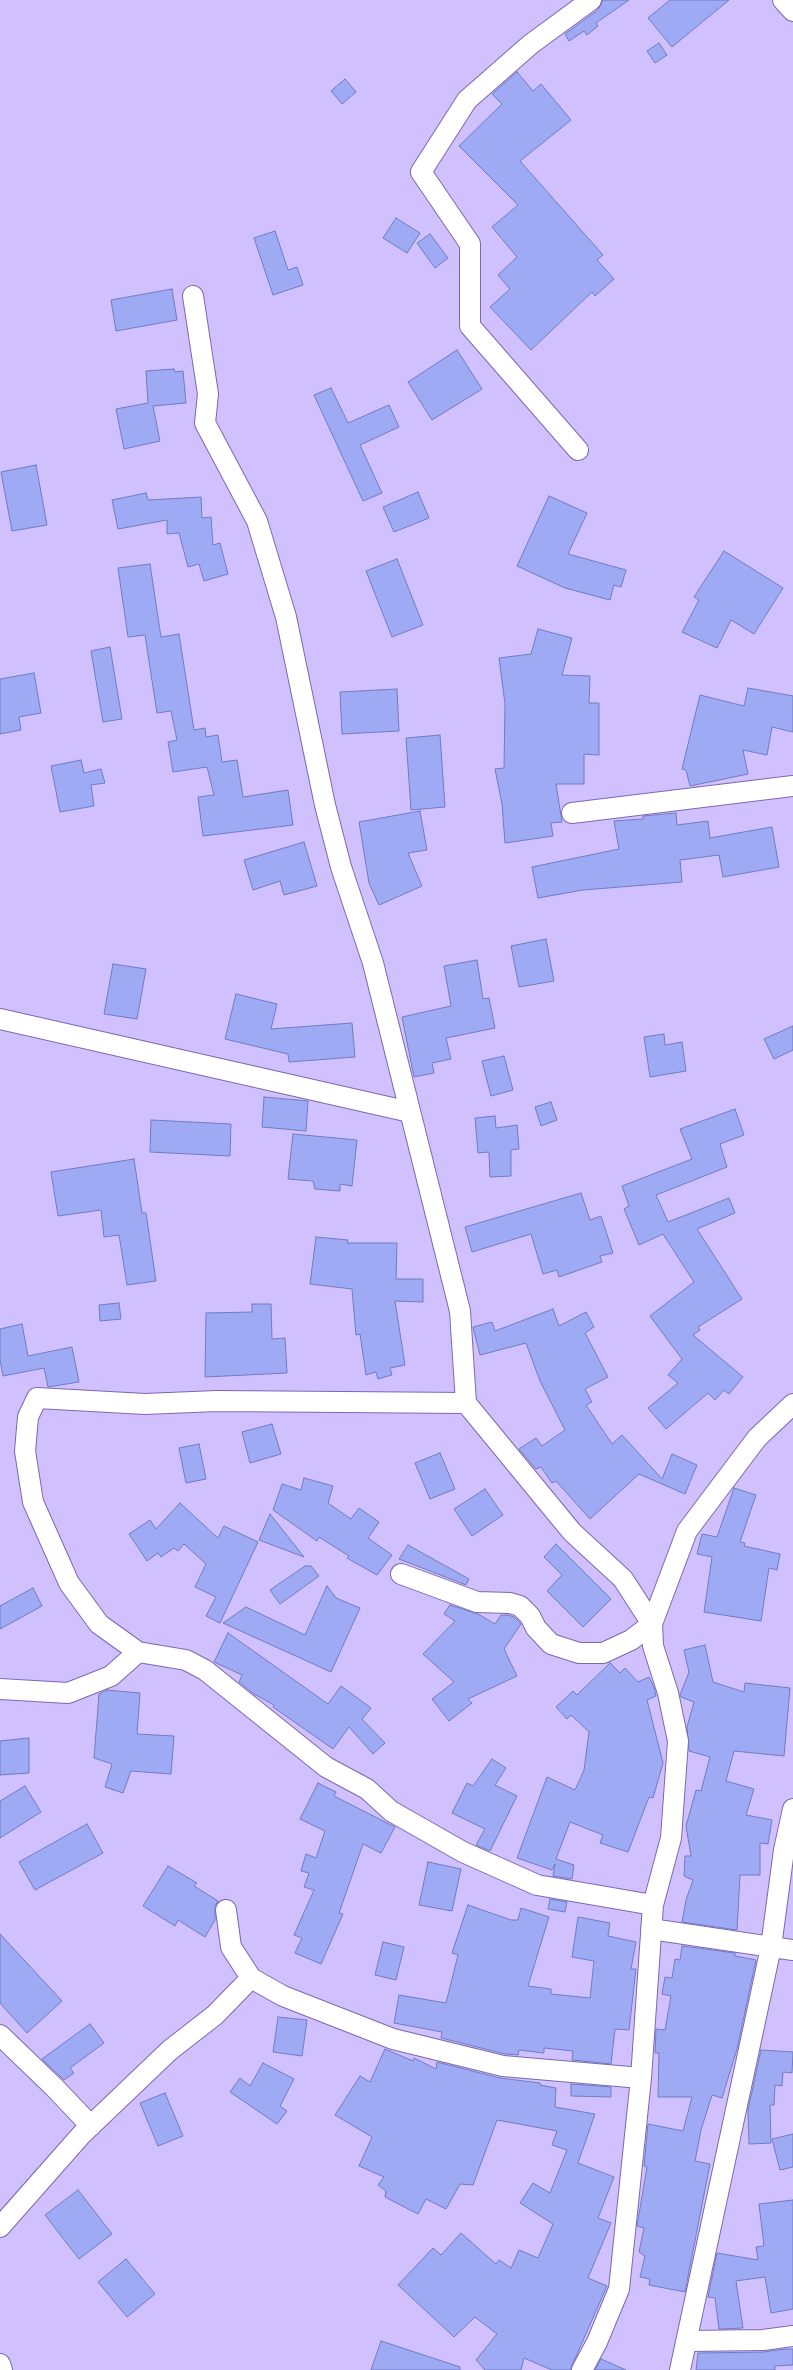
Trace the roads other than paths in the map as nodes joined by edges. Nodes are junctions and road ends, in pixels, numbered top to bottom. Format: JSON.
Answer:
{"nodes":[{"id":1,"x":591,"y":0,"type":"edge"},
{"id":2,"x":783,"y":0,"type":"edge"},
{"id":3,"x":793,"y":11,"type":"edge"},
{"id":4,"x":193,"y":296,"type":"dead end"},
{"id":5,"x":578,"y":450,"type":"dead end"},
{"id":6,"x":793,"y":786,"type":"edge"},
{"id":7,"x":572,"y":813,"type":"dead end"},
{"id":8,"x":0,"y":1018,"type":"edge"},
{"id":9,"x":410,"y":1112,"type":"junction"},
{"id":10,"x":466,"y":1402,"type":"junction"},
{"id":11,"x":793,"y":1404,"type":"edge"},
{"id":12,"x":402,"y":1574,"type":"dead end"},
{"id":13,"x":652,"y":1624,"type":"junction"},
{"id":14,"x":138,"y":1652,"type":"junction"},
{"id":15,"x":0,"y":1688,"type":"edge"},
{"id":16,"x":793,"y":1809,"type":"edge"},
{"id":17,"x":653,"y":1905,"type":"junction"},
{"id":18,"x":226,"y":1910,"type":"dead end"},
{"id":19,"x":650,"y":1929,"type":"junction"},
{"id":20,"x":771,"y":1947,"type":"junction"},
{"id":21,"x":793,"y":1950,"type":"edge"},
{"id":22,"x":251,"y":1978,"type":"junction"},
{"id":23,"x":0,"y":2035,"type":"edge"},
{"id":24,"x":641,"y":2078,"type":"junction"},
{"id":25,"x":91,"y":2126,"type":"junction"},
{"id":26,"x":0,"y":2227,"type":"edge"},
{"id":27,"x":793,"y":2336,"type":"edge"},
{"id":28,"x":688,"y":2341,"type":"junction"},
{"id":29,"x":0,"y":2364,"type":"edge"},
{"id":30,"x":2,"y":2370,"type":"edge"},
{"id":31,"x":582,"y":2370,"type":"edge"},
{"id":32,"x":680,"y":2370,"type":"edge"}],
"edges":[{"from":1,"to":5,"type":"street"},
{"from":2,"to":3,"type":"street"},
{"from":4,"to":9,"type":"street"},
{"from":6,"to":7,"type":"street"},
{"from":8,"to":9,"type":"street"},
{"from":9,"to":10,"type":"street"},
{"from":10,"to":13,"type":"street"},
{"from":10,"to":14,"type":"street"},
{"from":11,"to":13,"type":"street"},
{"from":12,"to":13,"type":"street"},
{"from":13,"to":17,"type":"street"},
{"from":14,"to":15,"type":"street"},
{"from":14,"to":17,"type":"street"},
{"from":16,"to":20,"type":"street"},
{"from":17,"to":19,"type":"street"},
{"from":18,"to":22,"type":"street"},
{"from":19,"to":20,"type":"street"},
{"from":19,"to":24,"type":"street"},
{"from":20,"to":21,"type":"street"},
{"from":20,"to":28,"type":"street"},
{"from":22,"to":24,"type":"street"},
{"from":22,"to":25,"type":"street"},
{"from":23,"to":25,"type":"street"},
{"from":24,"to":31,"type":"street"},
{"from":25,"to":26,"type":"street"},
{"from":27,"to":28,"type":"street"},
{"from":28,"to":32,"type":"street"},
{"from":29,"to":30,"type":"street"}]}
